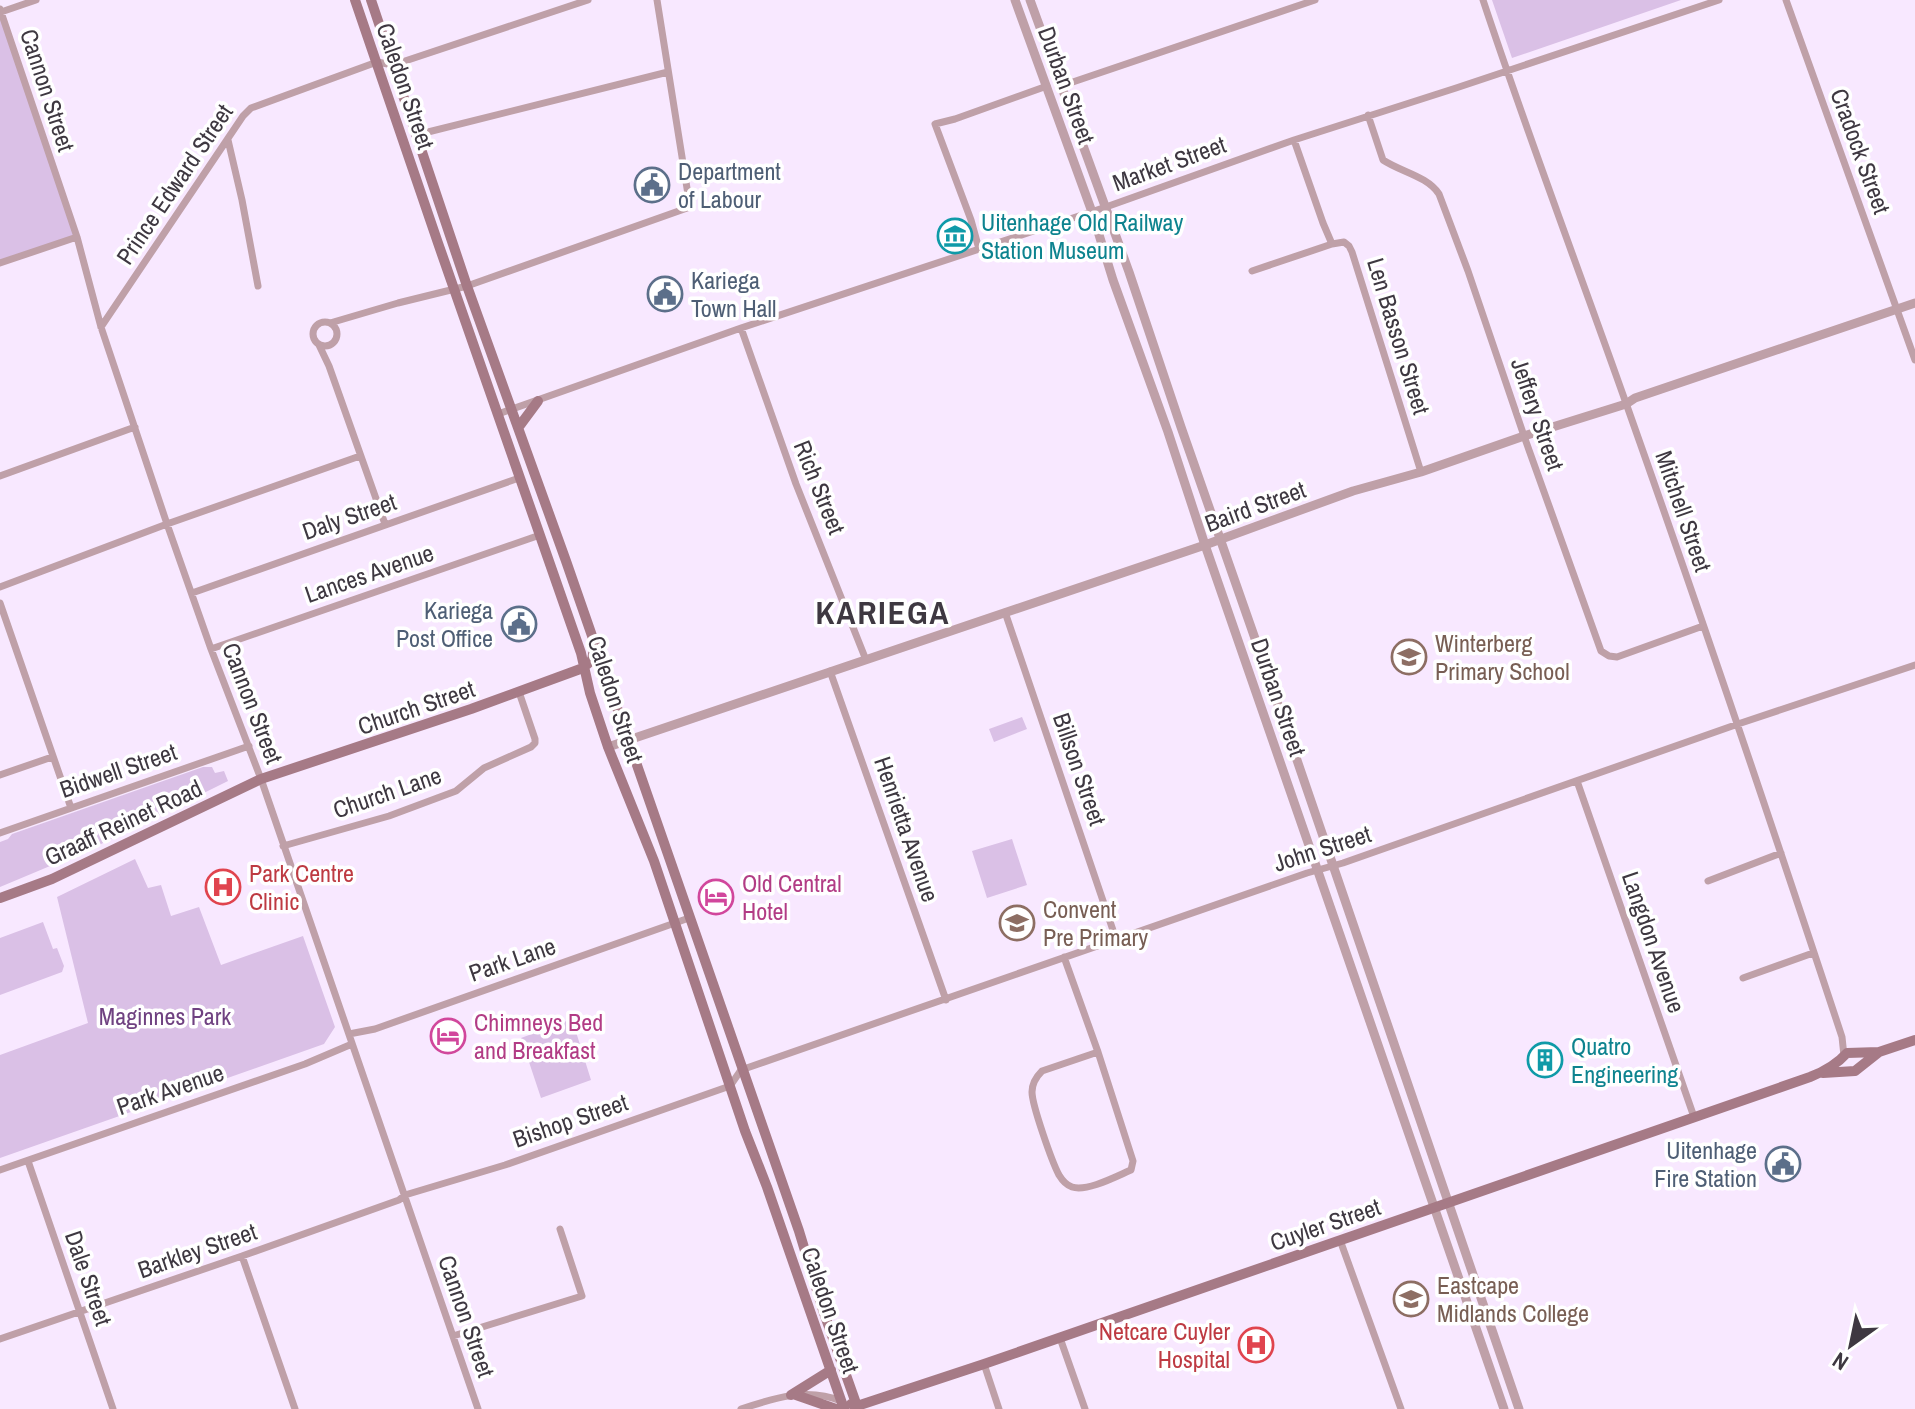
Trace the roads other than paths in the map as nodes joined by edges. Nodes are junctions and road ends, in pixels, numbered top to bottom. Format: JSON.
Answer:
{"nodes":[{"id":1,"x":36,"y":0,"type":"edge"},
{"id":2,"x":355,"y":0,"type":"edge"},
{"id":3,"x":371,"y":0,"type":"edge"},
{"id":4,"x":588,"y":0,"type":"edge"},
{"id":5,"x":657,"y":0,"type":"edge"},
{"id":6,"x":1015,"y":0,"type":"edge"},
{"id":7,"x":1030,"y":0,"type":"edge"},
{"id":8,"x":1315,"y":0,"type":"edge"},
{"id":9,"x":1483,"y":0,"type":"edge"},
{"id":10,"x":1719,"y":0,"type":"edge"},
{"id":11,"x":1786,"y":0,"type":"edge"},
{"id":12,"x":1,"y":11,"type":"edge"},
{"id":13,"x":377,"y":62,"type":"junction"},
{"id":14,"x":393,"y":65,"type":"junction"},
{"id":15,"x":1506,"y":71,"type":"junction"},
{"id":16,"x":668,"y":72,"type":"junction"},
{"id":17,"x":1047,"y":86,"type":"junction"},
{"id":18,"x":1061,"y":86,"type":"junction"},
{"id":19,"x":1368,"y":115,"type":"junction"},
{"id":20,"x":416,"y":135,"type":"junction"},
{"id":21,"x":228,"y":140,"type":"junction"},
{"id":22,"x":1294,"y":140,"type":"junction"},
{"id":23,"x":1106,"y":207,"type":"junction"},
{"id":24,"x":1092,"y":212,"type":"junction"},
{"id":25,"x":77,"y":237,"type":"junction"},
{"id":26,"x":1332,"y":244,"type":"junction"},
{"id":27,"x":979,"y":249,"type":"junction"},
{"id":28,"x":0,"y":263,"type":"edge"},
{"id":29,"x":1252,"y":271,"type":"dead end"},
{"id":30,"x":258,"y":286,"type":"dead end"},
{"id":31,"x":467,"y":286,"type":"junction"},
{"id":32,"x":455,"y":288,"type":"junction"},
{"id":33,"x":1915,"y":303,"type":"edge"},
{"id":34,"x":1897,"y":309,"type":"junction"},
{"id":35,"x":355,"y":316,"type":"junction"},
{"id":36,"x":330,"y":323,"type":"junction"},
{"id":37,"x":101,"y":327,"type":"junction"},
{"id":38,"x":741,"y":328,"type":"junction"},
{"id":39,"x":337,"y":335,"type":"junction"},
{"id":40,"x":332,"y":344,"type":"junction"},
{"id":41,"x":319,"y":345,"type":"junction"},
{"id":42,"x":1915,"y":360,"type":"edge"},
{"id":43,"x":329,"y":366,"type":"junction"},
{"id":44,"x":538,"y":401,"type":"junction"},
{"id":45,"x":1626,"y":404,"type":"junction"},
{"id":46,"x":512,"y":411,"type":"junction"},
{"id":47,"x":498,"y":414,"type":"junction"},
{"id":48,"x":135,"y":427,"type":"junction"},
{"id":49,"x":518,"y":428,"type":"junction"},
{"id":50,"x":1524,"y":436,"type":"junction"},
{"id":51,"x":360,"y":456,"type":"junction"},
{"id":52,"x":1421,"y":472,"type":"junction"},
{"id":53,"x":0,"y":476,"type":"edge"},
{"id":54,"x":519,"y":478,"type":"junction"},
{"id":55,"x":167,"y":524,"type":"junction"},
{"id":56,"x":385,"y":524,"type":"junction"},
{"id":57,"x":540,"y":535,"type":"junction"},
{"id":58,"x":1221,"y":539,"type":"junction"},
{"id":59,"x":1205,"y":545,"type":"junction"},
{"id":60,"x":0,"y":587,"type":"edge"},
{"id":61,"x":192,"y":593,"type":"junction"},
{"id":62,"x":0,"y":603,"type":"edge"},
{"id":63,"x":1005,"y":612,"type":"junction"},
{"id":64,"x":1703,"y":626,"type":"junction"},
{"id":65,"x":595,"y":647,"type":"junction"},
{"id":66,"x":211,"y":649,"type":"junction"},
{"id":67,"x":866,"y":660,"type":"junction"},
{"id":68,"x":1915,"y":665,"type":"edge"},
{"id":69,"x":583,"y":668,"type":"junction"},
{"id":70,"x":830,"y":671,"type":"junction"},
{"id":71,"x":605,"y":678,"type":"junction"},
{"id":72,"x":519,"y":692,"type":"junction"},
{"id":73,"x":1738,"y":724,"type":"junction"},
{"id":74,"x":627,"y":739,"type":"junction"},
{"id":75,"x":249,"y":746,"type":"junction"},
{"id":76,"x":608,"y":747,"type":"junction"},
{"id":77,"x":52,"y":757,"type":"junction"},
{"id":78,"x":0,"y":775,"type":"edge"},
{"id":79,"x":261,"y":779,"type":"junction"},
{"id":80,"x":1577,"y":781,"type":"junction"},
{"id":81,"x":71,"y":808,"type":"junction"},
{"id":82,"x":0,"y":833,"type":"edge"},
{"id":83,"x":283,"y":846,"type":"junction"},
{"id":84,"x":1781,"y":853,"type":"junction"},
{"id":85,"x":1333,"y":865,"type":"junction"},
{"id":86,"x":1317,"y":869,"type":"junction"},
{"id":87,"x":1708,"y":881,"type":"dead end"},
{"id":88,"x":0,"y":898,"type":"edge"},
{"id":89,"x":689,"y":918,"type":"junction"},
{"id":90,"x":675,"y":923,"type":"junction"},
{"id":91,"x":1116,"y":939,"type":"junction"},
{"id":92,"x":1813,"y":953,"type":"junction"},
{"id":93,"x":1064,"y":957,"type":"junction"},
{"id":94,"x":1743,"y":978,"type":"dead end"},
{"id":95,"x":946,"y":1000,"type":"junction"},
{"id":96,"x":349,"y":1034,"type":"junction"},
{"id":97,"x":1915,"y":1040,"type":"edge"},
{"id":98,"x":352,"y":1044,"type":"junction"},
{"id":99,"x":1098,"y":1052,"type":"junction"},
{"id":100,"x":1879,"y":1052,"type":"junction"},
{"id":101,"x":1849,"y":1058,"type":"junction"},
{"id":102,"x":741,"y":1070,"type":"junction"},
{"id":103,"x":730,"y":1086,"type":"junction"},
{"id":104,"x":1694,"y":1117,"type":"junction"},
{"id":105,"x":28,"y":1161,"type":"junction"},
{"id":106,"x":0,"y":1170,"type":"edge"},
{"id":107,"x":405,"y":1195,"type":"junction"},
{"id":108,"x":1448,"y":1202,"type":"junction"},
{"id":109,"x":1435,"y":1208,"type":"junction"},
{"id":110,"x":560,"y":1229,"type":"dead end"},
{"id":111,"x":1340,"y":1240,"type":"junction"},
{"id":112,"x":242,"y":1256,"type":"junction"},
{"id":113,"x":80,"y":1311,"type":"junction"},
{"id":114,"x":453,"y":1336,"type":"junction"},
{"id":115,"x":1060,"y":1338,"type":"junction"},
{"id":116,"x":0,"y":1339,"type":"edge"},
{"id":117,"x":984,"y":1364,"type":"junction"},
{"id":118,"x":831,"y":1370,"type":"junction"},
{"id":119,"x":793,"y":1395,"type":"junction"},
{"id":120,"x":840,"y":1406,"type":"edge"},
{"id":121,"x":858,"y":1407,"type":"edge"},
{"id":122,"x":113,"y":1409,"type":"edge"},
{"id":123,"x":295,"y":1409,"type":"edge"},
{"id":124,"x":478,"y":1409,"type":"edge"},
{"id":125,"x":741,"y":1409,"type":"edge"},
{"id":126,"x":999,"y":1409,"type":"edge"},
{"id":127,"x":1085,"y":1409,"type":"edge"},
{"id":128,"x":1401,"y":1409,"type":"edge"},
{"id":129,"x":1504,"y":1409,"type":"edge"},
{"id":130,"x":1519,"y":1409,"type":"edge"}],
"edges":[{"from":1,"to":12,"type":"street"},
{"from":2,"to":13,"type":"main road","name":"Caledon Street"},
{"from":3,"to":14,"type":"main road","name":"Caledon Street"},
{"from":4,"to":14,"type":"street"},
{"from":5,"to":16,"type":"street"},
{"from":6,"to":17,"type":"street","name":"Durban Street"},
{"from":7,"to":18,"type":"street","name":"Durban Street"},
{"from":8,"to":18,"type":"street"},
{"from":9,"to":15,"type":"street","name":"Mitchell Street"},
{"from":10,"to":15,"type":"street","name":"Market Street"},
{"from":11,"to":34,"type":"street","name":"Cradock Street"},
{"from":12,"to":25,"type":"street","name":"Cannon Street"},
{"from":13,"to":14,"type":"street"},
{"from":13,"to":21,"type":"street","name":"Prince Edward Street"},
{"from":13,"to":32,"type":"main road","name":"Caledon Street"},
{"from":14,"to":20,"type":"main road","name":"Caledon Street"},
{"from":15,"to":19,"type":"street","name":"Market Street"},
{"from":15,"to":45,"type":"street","name":"Mitchell Street"},
{"from":16,"to":20,"type":"street"},
{"from":16,"to":31,"type":"street"},
{"from":17,"to":24,"type":"street","name":"Durban Street"},
{"from":17,"to":27,"type":"street"},
{"from":18,"to":23,"type":"street","name":"Durban Street"},
{"from":19,"to":22,"type":"street","name":"Market Street"},
{"from":19,"to":50,"type":"street","name":"Jeffery Street"},
{"from":20,"to":31,"type":"main road","name":"Caledon Street"},
{"from":21,"to":30,"type":"street"},
{"from":21,"to":37,"type":"street","name":"Prince Edward Street"},
{"from":22,"to":23,"type":"street","name":"Market Street"},
{"from":22,"to":26,"type":"street","name":"Len Basson Street"},
{"from":23,"to":24,"type":"street","name":"Market Street"},
{"from":23,"to":58,"type":"street","name":"Durban Street"},
{"from":24,"to":27,"type":"street","name":"Market Street"},
{"from":24,"to":59,"type":"street","name":"Durban Street"},
{"from":25,"to":28,"type":"street"},
{"from":25,"to":37,"type":"street","name":"Cannon Street"},
{"from":26,"to":29,"type":"street"},
{"from":26,"to":52,"type":"street","name":"Len Basson Street"},
{"from":27,"to":38,"type":"street","name":"Market Street"},
{"from":31,"to":32,"type":"street"},
{"from":31,"to":46,"type":"main road","name":"Caledon Street"},
{"from":32,"to":35,"type":"street"},
{"from":32,"to":47,"type":"main road","name":"Caledon Street"},
{"from":33,"to":34,"type":"street","name":"Baird Street"},
{"from":34,"to":42,"type":"street","name":"Cradock Street"},
{"from":34,"to":45,"type":"street","name":"Baird Street"},
{"from":35,"to":36,"type":"street"},
{"from":35,"to":39,"type":"street"},
{"from":36,"to":39,"type":"street"},
{"from":36,"to":41,"type":"street"},
{"from":37,"to":48,"type":"street","name":"Cannon Street"},
{"from":38,"to":44,"type":"street","name":"Market Street"},
{"from":38,"to":67,"type":"street","name":"Rich Street"},
{"from":39,"to":40,"type":"street"},
{"from":40,"to":41,"type":"street"},
{"from":40,"to":43,"type":"street"},
{"from":41,"to":43,"type":"street"},
{"from":43,"to":51,"type":"street"},
{"from":44,"to":46,"type":"street","name":"Market Street"},
{"from":44,"to":49,"type":"main road"},
{"from":45,"to":50,"type":"street","name":"Baird Street"},
{"from":45,"to":64,"type":"street","name":"Mitchell Street"},
{"from":46,"to":47,"type":"street","name":"Market Street"},
{"from":46,"to":49,"type":"main road","name":"Caledon Street"},
{"from":47,"to":54,"type":"main road","name":"Caledon Street"},
{"from":48,"to":53,"type":"street"},
{"from":48,"to":55,"type":"street","name":"Cannon Street"},
{"from":49,"to":65,"type":"main road","name":"Caledon Street"},
{"from":50,"to":52,"type":"street","name":"Baird Street"},
{"from":50,"to":64,"type":"street","name":"Jeffery Street"},
{"from":51,"to":55,"type":"street"},
{"from":51,"to":56,"type":"street"},
{"from":52,"to":58,"type":"street","name":"Baird Street"},
{"from":54,"to":56,"type":"street","name":"Daly Street"},
{"from":54,"to":57,"type":"main road","name":"Caledon Street"},
{"from":55,"to":60,"type":"street"},
{"from":55,"to":61,"type":"street","name":"Cannon Street"},
{"from":56,"to":61,"type":"street","name":"Daly Street"},
{"from":57,"to":66,"type":"street","name":"Lances Avenue"},
{"from":57,"to":69,"type":"main road","name":"Caledon Street"},
{"from":58,"to":59,"type":"street","name":"Baird Street"},
{"from":58,"to":85,"type":"street","name":"Durban Street"},
{"from":59,"to":63,"type":"street","name":"Baird Street"},
{"from":59,"to":86,"type":"street","name":"Durban Street"},
{"from":61,"to":66,"type":"street","name":"Cannon Street"},
{"from":62,"to":77,"type":"street"},
{"from":63,"to":67,"type":"street","name":"Baird Street"},
{"from":63,"to":91,"type":"street","name":"Billson Street"},
{"from":64,"to":73,"type":"street","name":"Mitchell Street"},
{"from":65,"to":69,"type":"main road"},
{"from":65,"to":71,"type":"main road","name":"Caledon Street"},
{"from":66,"to":75,"type":"street","name":"Cannon Street"},
{"from":67,"to":70,"type":"street","name":"Baird Street"},
{"from":68,"to":73,"type":"street","name":"John Street"},
{"from":69,"to":71,"type":"main road"},
{"from":69,"to":72,"type":"main road","name":"Church Street"},
{"from":69,"to":76,"type":"main road","name":"Caledon Street"},
{"from":70,"to":74,"type":"street","name":"Baird Street"},
{"from":70,"to":95,"type":"street","name":"Henrietta Avenue"},
{"from":71,"to":74,"type":"main road","name":"Caledon Street"},
{"from":72,"to":79,"type":"main road","name":"Church Street"},
{"from":72,"to":83,"type":"street","name":"Church Lane"},
{"from":73,"to":80,"type":"street","name":"John Street"},
{"from":73,"to":84,"type":"street","name":"Mitchell Street"},
{"from":74,"to":76,"type":"street","name":"Baird Street"},
{"from":74,"to":89,"type":"main road","name":"Caledon Street"},
{"from":75,"to":79,"type":"street","name":"Cannon Street"},
{"from":75,"to":81,"type":"street","name":"Bidwell Street"},
{"from":76,"to":90,"type":"main road","name":"Caledon Street"},
{"from":77,"to":78,"type":"street"},
{"from":77,"to":81,"type":"street"},
{"from":79,"to":83,"type":"street","name":"Cannon Street"},
{"from":79,"to":88,"type":"main road","name":"Graaff Reinet Road"},
{"from":80,"to":85,"type":"street","name":"John Street"},
{"from":80,"to":104,"type":"street","name":"Langdon Avenue"},
{"from":81,"to":82,"type":"street","name":"Bidwell Street"},
{"from":83,"to":96,"type":"street","name":"Cannon Street"},
{"from":84,"to":87,"type":"street"},
{"from":84,"to":92,"type":"street","name":"Mitchell Street"},
{"from":85,"to":86,"type":"street","name":"John Street"},
{"from":85,"to":108,"type":"street","name":"Durban Street"},
{"from":86,"to":91,"type":"street","name":"John Street"},
{"from":86,"to":109,"type":"street","name":"Durban Street"},
{"from":89,"to":90,"type":"street","name":"Park Lane"},
{"from":89,"to":102,"type":"main road","name":"Caledon Street"},
{"from":90,"to":96,"type":"street","name":"Park Lane"},
{"from":90,"to":103,"type":"main road","name":"Caledon Street"},
{"from":91,"to":93,"type":"street","name":"John Street"},
{"from":92,"to":94,"type":"street"},
{"from":92,"to":101,"type":"street","name":"Mitchell Street"},
{"from":93,"to":95,"type":"street","name":"John Street"},
{"from":93,"to":99,"type":"street"},
{"from":95,"to":102,"type":"street","name":"John Street"},
{"from":96,"to":98,"type":"street","name":"Cannon Street"},
{"from":97,"to":100,"type":"main road","name":"Cuyler Street"},
{"from":98,"to":105,"type":"street","name":"Park Avenue"},
{"from":98,"to":107,"type":"street","name":"Cannon Street"},
{"from":99,"to":99,"type":"street"},
{"from":100,"to":101,"type":"main road","name":"Cuyler Street"},
{"from":100,"to":101,"type":"main road","name":"Cuyler Street"},
{"from":101,"to":104,"type":"main road","name":"Cuyler Street"},
{"from":102,"to":103,"type":"street"},
{"from":102,"to":121,"type":"main road","name":"Caledon Street"},
{"from":103,"to":107,"type":"street","name":"Bishop Street"},
{"from":103,"to":118,"type":"main road","name":"Caledon Street"},
{"from":104,"to":108,"type":"main road","name":"Cuyler Street"},
{"from":105,"to":106,"type":"street","name":"Park Avenue"},
{"from":105,"to":113,"type":"street","name":"Dale Street"},
{"from":107,"to":112,"type":"street","name":"Barkley Street"},
{"from":107,"to":114,"type":"street","name":"Cannon Street"},
{"from":108,"to":109,"type":"main road","name":"Cuyler Street"},
{"from":108,"to":130,"type":"street","name":"Durban Street"},
{"from":109,"to":111,"type":"main road","name":"Cuyler Street"},
{"from":109,"to":129,"type":"street","name":"Durban Street"},
{"from":110,"to":114,"type":"street"},
{"from":111,"to":115,"type":"main road","name":"Cuyler Street"},
{"from":111,"to":128,"type":"street"},
{"from":112,"to":113,"type":"street","name":"Barkley Street"},
{"from":112,"to":123,"type":"street"},
{"from":113,"to":116,"type":"street","name":"Barkley Street"},
{"from":113,"to":122,"type":"street","name":"Dale Street"},
{"from":114,"to":124,"type":"street","name":"Cannon Street"},
{"from":115,"to":117,"type":"main road","name":"Cuyler Street"},
{"from":115,"to":127,"type":"street"},
{"from":117,"to":121,"type":"main road","name":"Cuyler Street"},
{"from":117,"to":126,"type":"street"},
{"from":118,"to":119,"type":"main road"},
{"from":118,"to":120,"type":"main road","name":"Caledon Street"},
{"from":119,"to":120,"type":"main road"},
{"from":119,"to":125,"type":"street"},
{"from":120,"to":121,"type":"main road"}]}
